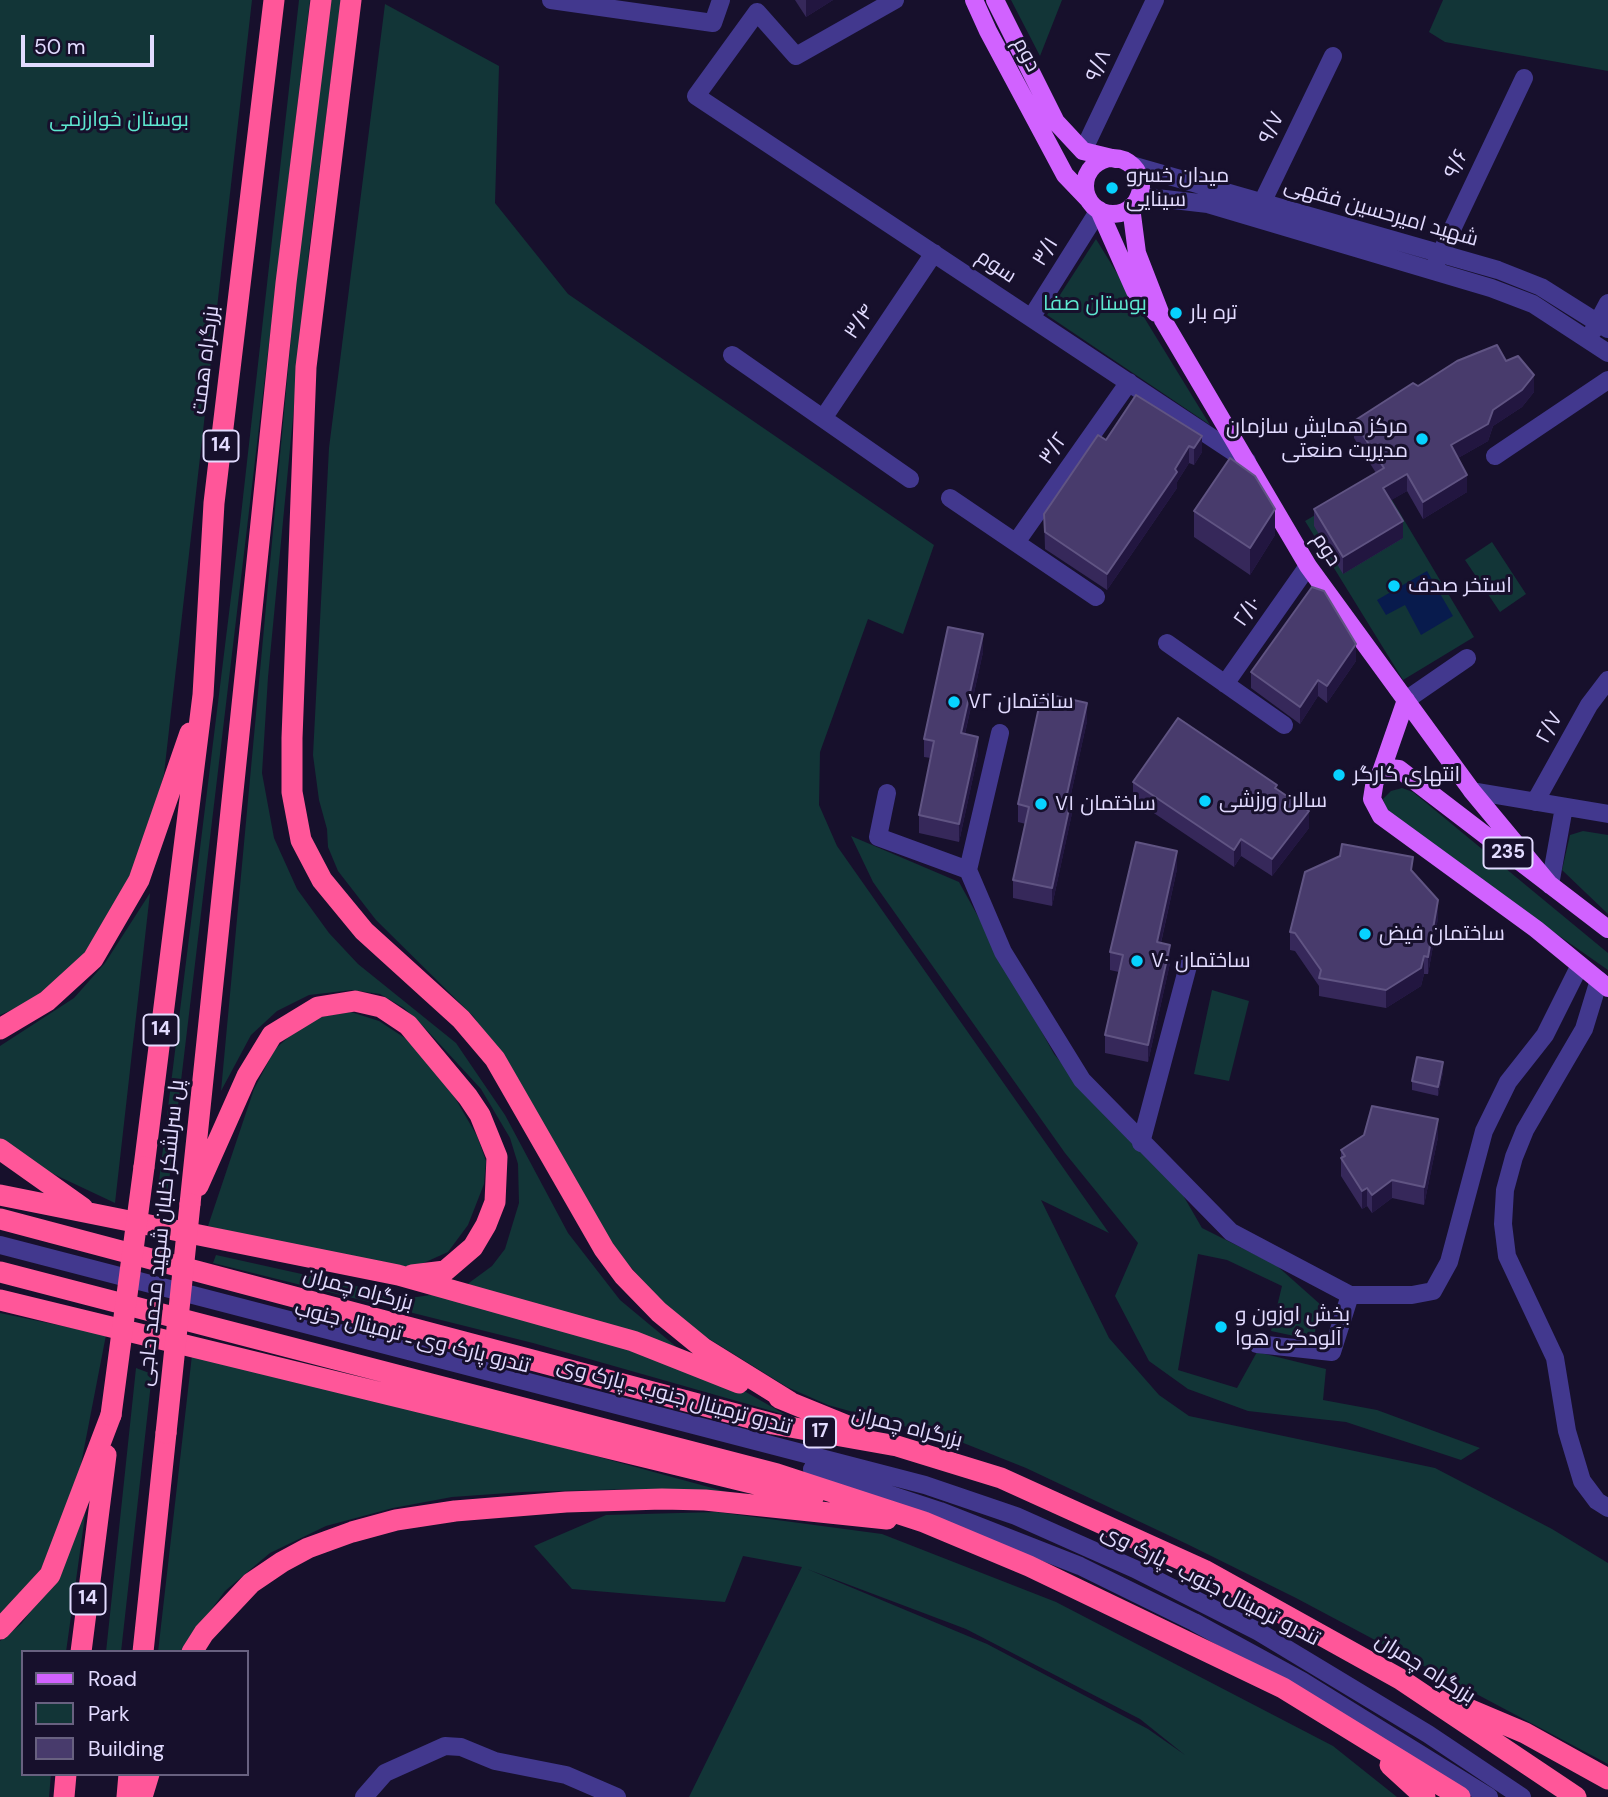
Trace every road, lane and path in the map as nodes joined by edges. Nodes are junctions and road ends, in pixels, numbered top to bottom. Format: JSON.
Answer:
{"nodes":[{"id":1,"x":274,"y":0,"type":"edge"},
{"id":2,"x":321,"y":0,"type":"edge"},
{"id":3,"x":351,"y":0,"type":"edge"},
{"id":4,"x":551,"y":0,"type":"edge"},
{"id":5,"x":721,"y":0,"type":"edge"},
{"id":6,"x":895,"y":0,"type":"edge"},
{"id":7,"x":974,"y":0,"type":"edge"},
{"id":8,"x":995,"y":0,"type":"edge"},
{"id":9,"x":1155,"y":0,"type":"edge"},
{"id":10,"x":1333,"y":56,"type":"dead end"},
{"id":11,"x":1524,"y":78,"type":"dead end"},
{"id":12,"x":1083,"y":151,"type":"junction"},
{"id":13,"x":1124,"y":162,"type":"junction"},
{"id":14,"x":1135,"y":201,"type":"junction"},
{"id":15,"x":1261,"y":202,"type":"junction"},
{"id":16,"x":1094,"y":205,"type":"junction"},
{"id":17,"x":1256,"y":220,"type":"junction"},
{"id":18,"x":934,"y":253,"type":"junction"},
{"id":19,"x":1440,"y":253,"type":"junction"},
{"id":20,"x":1435,"y":271,"type":"junction"},
{"id":21,"x":1608,"y":303,"type":"edge"},
{"id":22,"x":1031,"y":318,"type":"junction"},
{"id":23,"x":1163,"y":320,"type":"junction"},
{"id":24,"x":1604,"y":326,"type":"edge"},
{"id":25,"x":1589,"y":338,"type":"junction"},
{"id":26,"x":1608,"y":353,"type":"edge"},
{"id":27,"x":732,"y":355,"type":"dead end"},
{"id":28,"x":1608,"y":380,"type":"edge"},
{"id":29,"x":1129,"y":383,"type":"junction"},
{"id":30,"x":824,"y":417,"type":"junction"},
{"id":31,"x":1494,"y":456,"type":"dead end"},
{"id":32,"x":1247,"y":461,"type":"junction"},
{"id":33,"x":909,"y":479,"type":"dead end"},
{"id":34,"x":950,"y":498,"type":"dead end"},
{"id":35,"x":1017,"y":541,"type":"junction"},
{"id":36,"x":1308,"y":566,"type":"junction"},
{"id":37,"x":1096,"y":597,"type":"dead end"},
{"id":38,"x":1167,"y":643,"type":"dead end"},
{"id":39,"x":1467,"y":658,"type":"dead end"},
{"id":40,"x":1608,"y":680,"type":"edge"},
{"id":41,"x":1225,"y":684,"type":"junction"},
{"id":42,"x":203,"y":695,"type":"junction"},
{"id":43,"x":1406,"y":700,"type":"junction"},
{"id":44,"x":1284,"y":725,"type":"dead end"},
{"id":45,"x":1000,"y":733,"type":"dead end"},
{"id":46,"x":1381,"y":772,"type":"junction"},
{"id":47,"x":1472,"y":791,"type":"junction"},
{"id":48,"x":887,"y":793,"type":"dead end"},
{"id":49,"x":1535,"y":802,"type":"junction"},
{"id":50,"x":1564,"y":807,"type":"junction"},
{"id":51,"x":1608,"y":814,"type":"edge"},
{"id":52,"x":968,"y":870,"type":"junction"},
{"id":53,"x":1550,"y":885,"type":"junction"},
{"id":54,"x":179,"y":893,"type":"joint"},
{"id":55,"x":1608,"y":929,"type":"edge"},
{"id":56,"x":1580,"y":965,"type":"junction"},
{"id":57,"x":1188,"y":966,"type":"dead end"},
{"id":58,"x":1604,"y":984,"type":"edge"},
{"id":59,"x":0,"y":1029,"type":"edge"},
{"id":60,"x":1141,"y":1143,"type":"junction"},
{"id":61,"x":0,"y":1149,"type":"edge"},
{"id":62,"x":0,"y":1195,"type":"edge"},
{"id":63,"x":190,"y":1204,"type":"junction"},
{"id":64,"x":88,"y":1212,"type":"junction"},
{"id":65,"x":0,"y":1219,"type":"edge"},
{"id":66,"x":0,"y":1245,"type":"edge"},
{"id":67,"x":0,"y":1255,"type":"edge"},
{"id":68,"x":0,"y":1272,"type":"edge"},
{"id":69,"x":398,"y":1275,"type":"junction"},
{"id":70,"x":1350,"y":1295,"type":"junction"},
{"id":71,"x":0,"y":1300,"type":"edge"},
{"id":72,"x":1257,"y":1344,"type":"dead end"},
{"id":73,"x":790,"y":1402,"type":"junction"},
{"id":74,"x":111,"y":1415,"type":"junction"},
{"id":75,"x":897,"y":1446,"type":"junction"},
{"id":76,"x":1608,"y":1508,"type":"edge"},
{"id":77,"x":924,"y":1522,"type":"junction"},
{"id":78,"x":0,"y":1629,"type":"edge"},
{"id":79,"x":81,"y":1650,"type":"edge"},
{"id":80,"x":143,"y":1650,"type":"edge"},
{"id":81,"x":193,"y":1650,"type":"edge"},
{"id":82,"x":1400,"y":1679,"type":"junction"},
{"id":83,"x":1358,"y":1734,"type":"junction"},
{"id":84,"x":566,"y":1775,"type":"junction"},
{"id":85,"x":66,"y":1776,"type":"edge"},
{"id":86,"x":129,"y":1776,"type":"edge"},
{"id":87,"x":148,"y":1776,"type":"edge"},
{"id":88,"x":1608,"y":1779,"type":"edge"},
{"id":89,"x":64,"y":1797,"type":"edge"},
{"id":90,"x":127,"y":1797,"type":"edge"},
{"id":91,"x":142,"y":1797,"type":"edge"},
{"id":92,"x":364,"y":1797,"type":"edge"},
{"id":93,"x":587,"y":1797,"type":"edge"},
{"id":94,"x":617,"y":1797,"type":"edge"},
{"id":95,"x":1425,"y":1797,"type":"edge"},
{"id":96,"x":1460,"y":1797,"type":"edge"},
{"id":97,"x":1489,"y":1797,"type":"edge"},
{"id":98,"x":1522,"y":1797,"type":"edge"},
{"id":99,"x":1576,"y":1797,"type":"edge"}],
"edges":[{"from":1,"to":42,"type":"highway","name":"بزرگراه همت","number":"14"},
{"from":2,"to":63,"type":"highway","name":"پل سرلشکر خلبان شهید محمد حاجی","number":"14"},
{"from":3,"to":73,"type":"highway"},
{"from":4,"to":5,"type":"street"},
{"from":6,"to":18,"type":"street","name":"سوم"},
{"from":7,"to":16,"type":"main road","name":"دوم"},
{"from":8,"to":12,"type":"main road","name":"دوم"},
{"from":9,"to":12,"type":"street","name":"۹/۸"},
{"from":10,"to":15,"type":"street","name":"۹/۷"},
{"from":11,"to":19,"type":"street","name":"۹/۶"},
{"from":12,"to":13,"type":"main road"},
{"from":13,"to":14,"type":"main road"},
{"from":13,"to":15,"type":"street","name":"شهید امیرحسین فقهی"},
{"from":13,"to":16,"type":"main road"},
{"from":14,"to":16,"type":"main road"},
{"from":14,"to":17,"type":"street","name":"شهید امیرحسین فقهی"},
{"from":14,"to":23,"type":"main road","name":"دوم"},
{"from":15,"to":17,"type":"street","name":"۹/۷"},
{"from":15,"to":19,"type":"street","name":"شهید امیرحسین فقهی"},
{"from":16,"to":22,"type":"street","name":"۳/۱"},
{"from":16,"to":23,"type":"main road","name":"دوم"},
{"from":17,"to":20,"type":"street","name":"شهید امیرحسین فقهی"},
{"from":18,"to":22,"type":"street","name":"سوم"},
{"from":18,"to":30,"type":"street","name":"۳/۴"},
{"from":19,"to":20,"type":"street","name":"۹/۶"},
{"from":19,"to":24,"type":"street","name":"شهید امیرحسین فقهی"},
{"from":20,"to":25,"type":"street","name":"شهید امیرحسین فقهی"},
{"from":21,"to":24,"type":"street"},
{"from":22,"to":29,"type":"street","name":"سوم"},
{"from":23,"to":32,"type":"main road","name":"دوم"},
{"from":24,"to":25,"type":"street"},
{"from":25,"to":26,"type":"street","name":"شهید امیرحسین فقهی"},
{"from":27,"to":30,"type":"street"},
{"from":28,"to":31,"type":"street"},
{"from":29,"to":32,"type":"street","name":"سوم"},
{"from":29,"to":35,"type":"street","name":"۳/۲"},
{"from":30,"to":33,"type":"street"},
{"from":32,"to":36,"type":"main road","name":"دوم"},
{"from":34,"to":35,"type":"street"},
{"from":35,"to":37,"type":"street"},
{"from":36,"to":41,"type":"street","name":"۲/۱۰"},
{"from":36,"to":43,"type":"main road","name":"دوم"},
{"from":38,"to":41,"type":"street"},
{"from":39,"to":43,"type":"street"},
{"from":40,"to":49,"type":"street","name":"۲/۷"},
{"from":41,"to":44,"type":"street"},
{"from":42,"to":54,"type":"highway","name":"بزرگراه همت","number":"14"},
{"from":42,"to":59,"type":"highway"},
{"from":43,"to":46,"type":"main road"},
{"from":43,"to":47,"type":"main road","name":"دوم"},
{"from":45,"to":52,"type":"street"},
{"from":46,"to":53,"type":"main road","number":"235"},
{"from":46,"to":56,"type":"main road","number":"235"},
{"from":47,"to":49,"type":"street"},
{"from":47,"to":53,"type":"main road","name":"دوم"},
{"from":48,"to":52,"type":"street"},
{"from":49,"to":50,"type":"street"},
{"from":50,"to":51,"type":"street"},
{"from":50,"to":53,"type":"street"},
{"from":52,"to":60,"type":"street"},
{"from":53,"to":55,"type":"main road","number":"235"},
{"from":54,"to":74,"type":"highway","name":"پل سرلشکر خلبان شهید محمد حاجی","number":"14","bridge":true},
{"from":56,"to":58,"type":"main road","number":"235"},
{"from":56,"to":70,"type":"street"},
{"from":57,"to":60,"type":"street"},
{"from":58,"to":76,"type":"street"},
{"from":60,"to":70,"type":"street"},
{"from":61,"to":64,"type":"highway"},
{"from":62,"to":64,"type":"highway"},
{"from":63,"to":69,"type":"highway"},
{"from":63,"to":80,"type":"highway","name":"پل سرلشکر خلبان شهید محمد حاجی","number":"14","bridge":true},
{"from":64,"to":69,"type":"highway"},
{"from":65,"to":75,"type":"highway","name":"بزرگراه چمران","number":"17"},
{"from":66,"to":98,"type":"street","name":"تندرو ترمینال جنوب ـ پارک وی"},
{"from":67,"to":97,"type":"street","name":"تندرو پارک وی ـ ترمینال جنوب"},
{"from":68,"to":77,"type":"highway"},
{"from":69,"to":73,"type":"highway"},
{"from":70,"to":72,"type":"street"},
{"from":71,"to":77,"type":"highway"},
{"from":73,"to":75,"type":"highway"},
{"from":74,"to":78,"type":"highway"},
{"from":74,"to":79,"type":"highway","name":"پل سرلشکر خلبان شهید محمد حاجی","number":"14"},
{"from":75,"to":82,"type":"highway","name":"بزرگراه چمران","number":"17"},
{"from":77,"to":81,"type":"highway"},
{"from":77,"to":83,"type":"highway"},
{"from":82,"to":88,"type":"highway"},
{"from":82,"to":99,"type":"highway","name":"بزرگراه چمران","number":"17"},
{"from":83,"to":95,"type":"highway"},
{"from":83,"to":96,"type":"highway"},
{"from":84,"to":92,"type":"street"},
{"from":84,"to":93,"type":"street"},
{"from":84,"to":94,"type":"street"},
{"from":85,"to":89,"type":"highway"},
{"from":86,"to":90,"type":"highway"},
{"from":87,"to":91,"type":"highway"}]}
